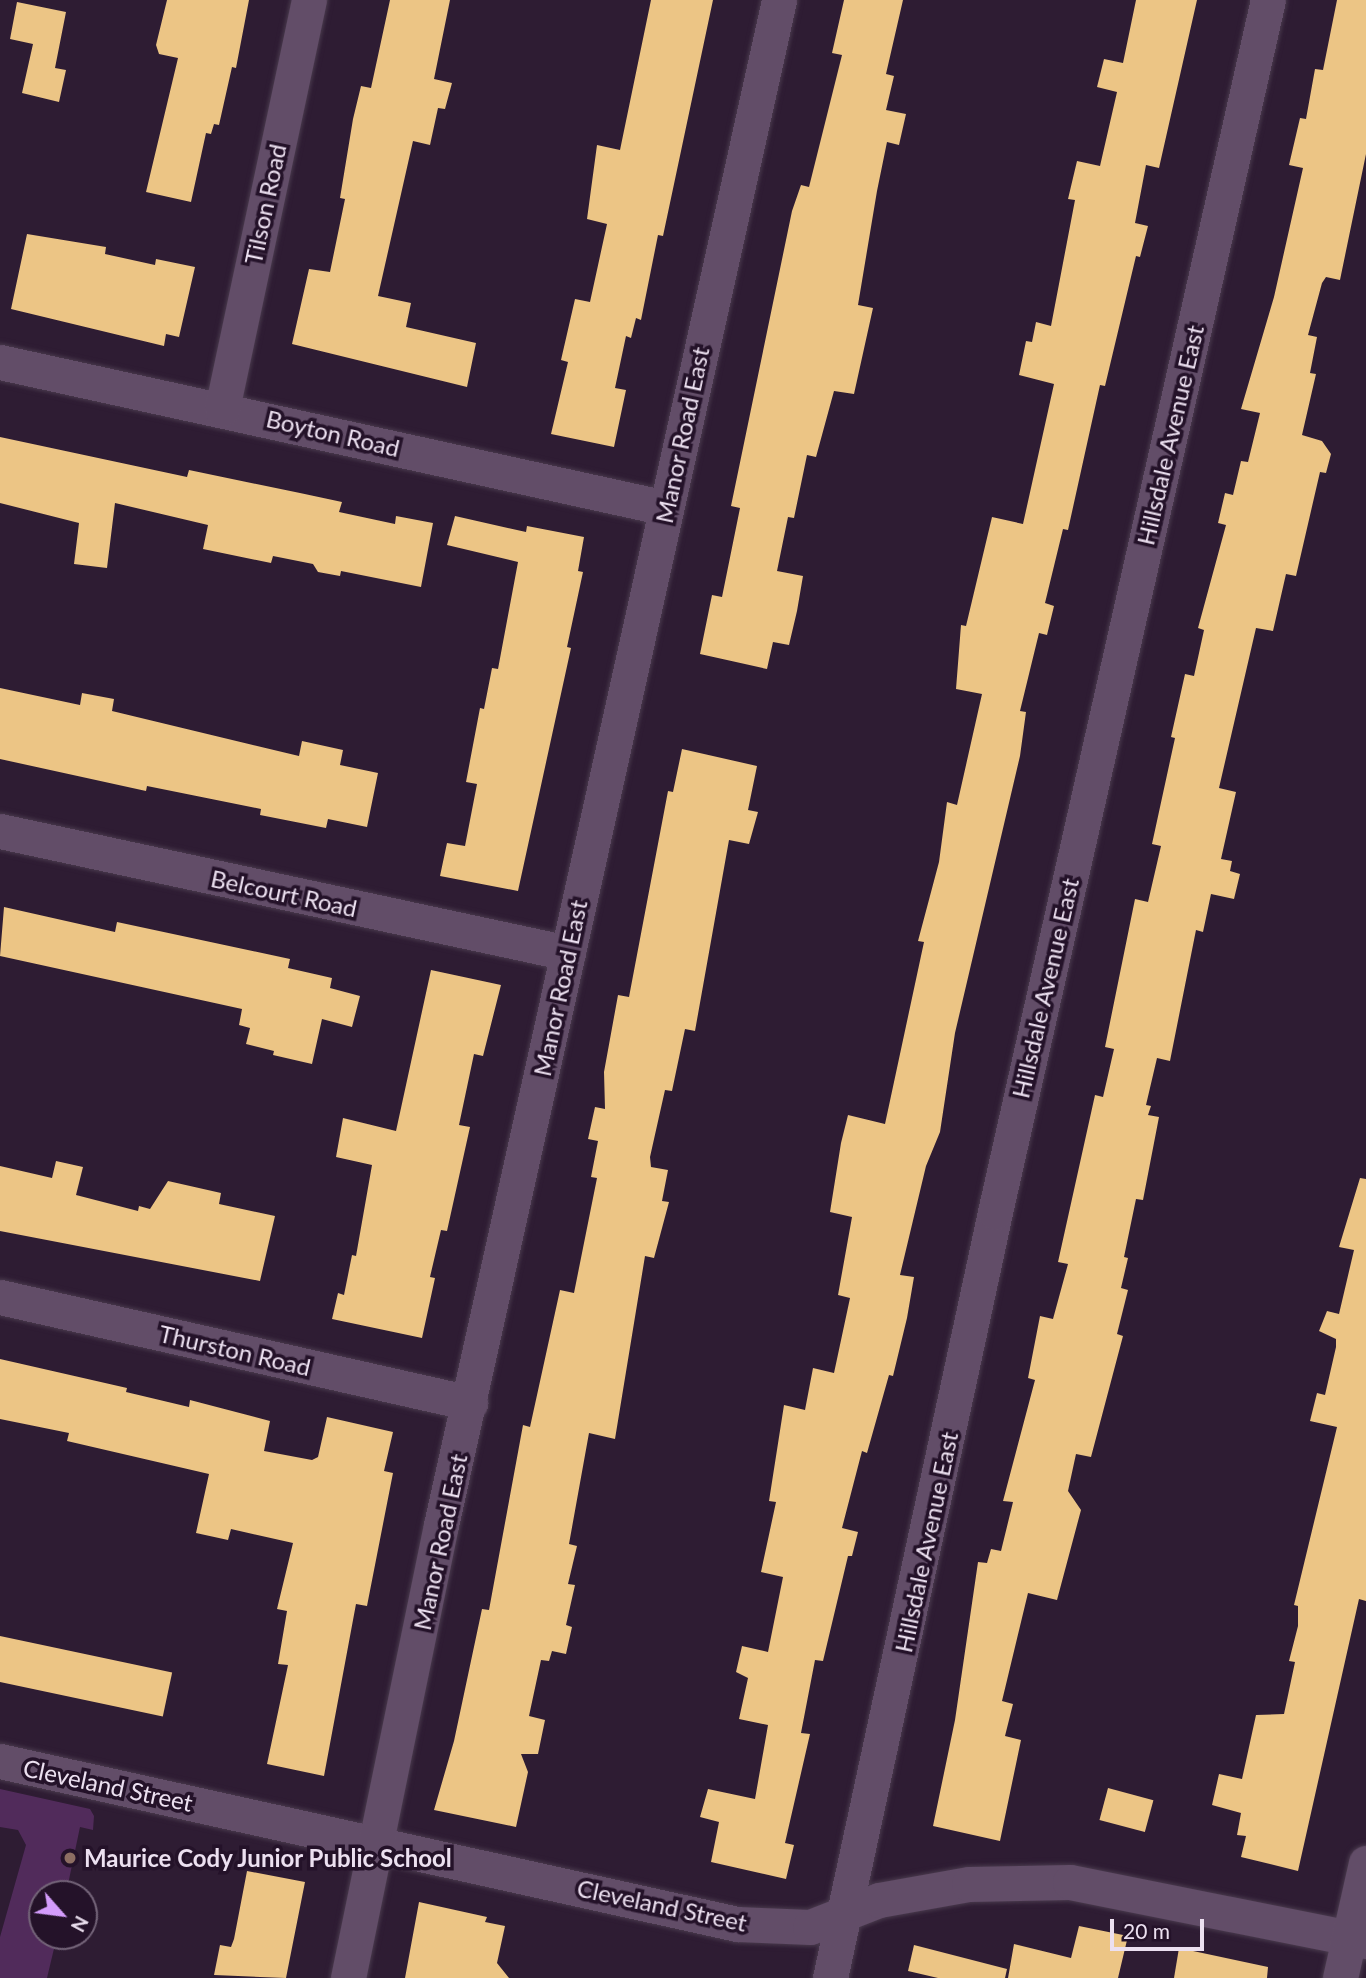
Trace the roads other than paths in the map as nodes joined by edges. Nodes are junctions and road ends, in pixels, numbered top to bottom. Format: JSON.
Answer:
{"nodes":[{"id":1,"x":309,"y":0,"type":"edge"},
{"id":2,"x":779,"y":0,"type":"edge"},
{"id":3,"x":1268,"y":0,"type":"edge"},
{"id":4,"x":0,"y":362,"type":"edge"},
{"id":5,"x":222,"y":409,"type":"junction"},
{"id":6,"x":666,"y":508,"type":"junction"},
{"id":7,"x":0,"y":831,"type":"edge"},
{"id":8,"x":568,"y":953,"type":"junction"},
{"id":9,"x":0,"y":1297,"type":"edge"},
{"id":10,"x":470,"y":1403,"type":"junction"},
{"id":11,"x":0,"y":1761,"type":"edge"},
{"id":12,"x":378,"y":1843,"type":"junction"},
{"id":13,"x":1366,"y":1863,"type":"edge"},
{"id":14,"x":845,"y":1916,"type":"junction"},
{"id":15,"x":1358,"y":1939,"type":"edge"},
{"id":16,"x":348,"y":1978,"type":"edge"},
{"id":17,"x":830,"y":1978,"type":"edge"},
{"id":18,"x":1340,"y":1978,"type":"edge"}],
"edges":[{"from":1,"to":5,"type":"street","name":"Tilson Road"},
{"from":2,"to":6,"type":"street","name":"Manor Road East"},
{"from":3,"to":14,"type":"street","name":"Hillsdale Avenue East"},
{"from":4,"to":5,"type":"street","name":"Boyton Road"},
{"from":5,"to":6,"type":"street","name":"Boyton Road"},
{"from":6,"to":8,"type":"street","name":"Manor Road East"},
{"from":7,"to":8,"type":"street","name":"Belcourt Road"},
{"from":8,"to":10,"type":"street","name":"Manor Road East"},
{"from":9,"to":10,"type":"street","name":"Thurston Road"},
{"from":10,"to":12,"type":"street","name":"Manor Road East"},
{"from":11,"to":12,"type":"street","name":"Cleveland Street"},
{"from":12,"to":14,"type":"street","name":"Cleveland Street"},
{"from":12,"to":16,"type":"street","name":"Manor Road East"},
{"from":13,"to":15,"type":"street"},
{"from":14,"to":15,"type":"street","name":"Cleveland Street"},
{"from":14,"to":17,"type":"street","name":"Hillsdale Avenue East"},
{"from":15,"to":18,"type":"street"}]}
